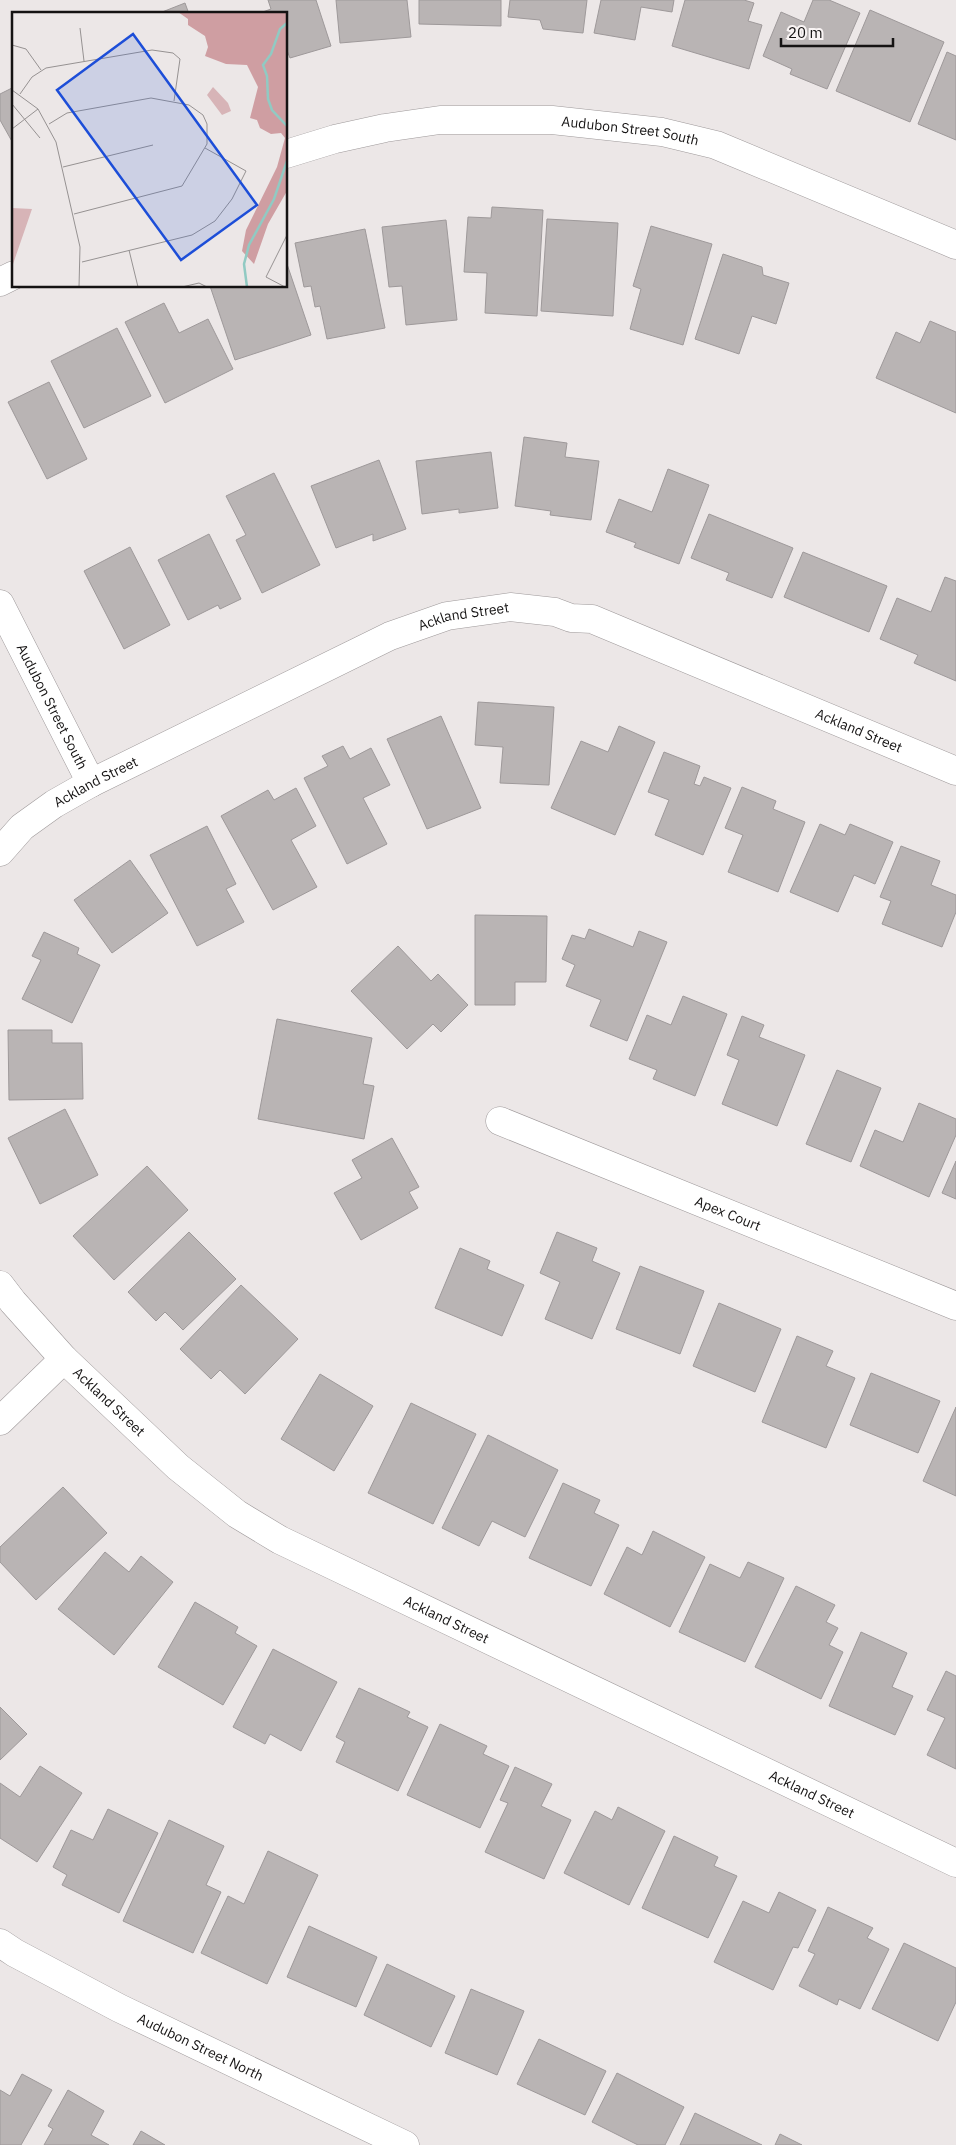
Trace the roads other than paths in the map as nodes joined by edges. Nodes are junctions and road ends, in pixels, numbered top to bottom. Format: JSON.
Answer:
{"nodes":[{"id":1,"x":288,"y":153,"type":"edge"},
{"id":2,"x":956,"y":245,"type":"edge"},
{"id":3,"x":12,"y":276,"type":"edge"},
{"id":4,"x":0,"y":282,"type":"edge"},
{"id":5,"x":0,"y":604,"type":"edge"},
{"id":6,"x":956,"y":771,"type":"edge"},
{"id":7,"x":91,"y":783,"type":"junction"},
{"id":8,"x":0,"y":852,"type":"edge"},
{"id":9,"x":500,"y":1121,"type":"dead end"},
{"id":10,"x":0,"y":1285,"type":"edge"},
{"id":11,"x":956,"y":1306,"type":"edge"},
{"id":12,"x":64,"y":1359,"type":"junction"},
{"id":13,"x":0,"y":1421,"type":"edge"},
{"id":14,"x":956,"y":1863,"type":"edge"},
{"id":15,"x":0,"y":1943,"type":"edge"},
{"id":16,"x":405,"y":2145,"type":"edge"}],
"edges":[{"from":1,"to":2,"type":"street","name":"Audubon Street South"},
{"from":3,"to":4,"type":"street"},
{"from":5,"to":7,"type":"street","name":"Audubon Street South"},
{"from":6,"to":7,"type":"street","name":"Ackland Street"},
{"from":7,"to":8,"type":"street","name":"Ackland Street"},
{"from":9,"to":11,"type":"street","name":"Apex Court"},
{"from":10,"to":12,"type":"street","name":"Ackland Street"},
{"from":12,"to":13,"type":"street"},
{"from":12,"to":14,"type":"street","name":"Ackland Street"},
{"from":15,"to":16,"type":"street","name":"Audubon Street North"}]}
